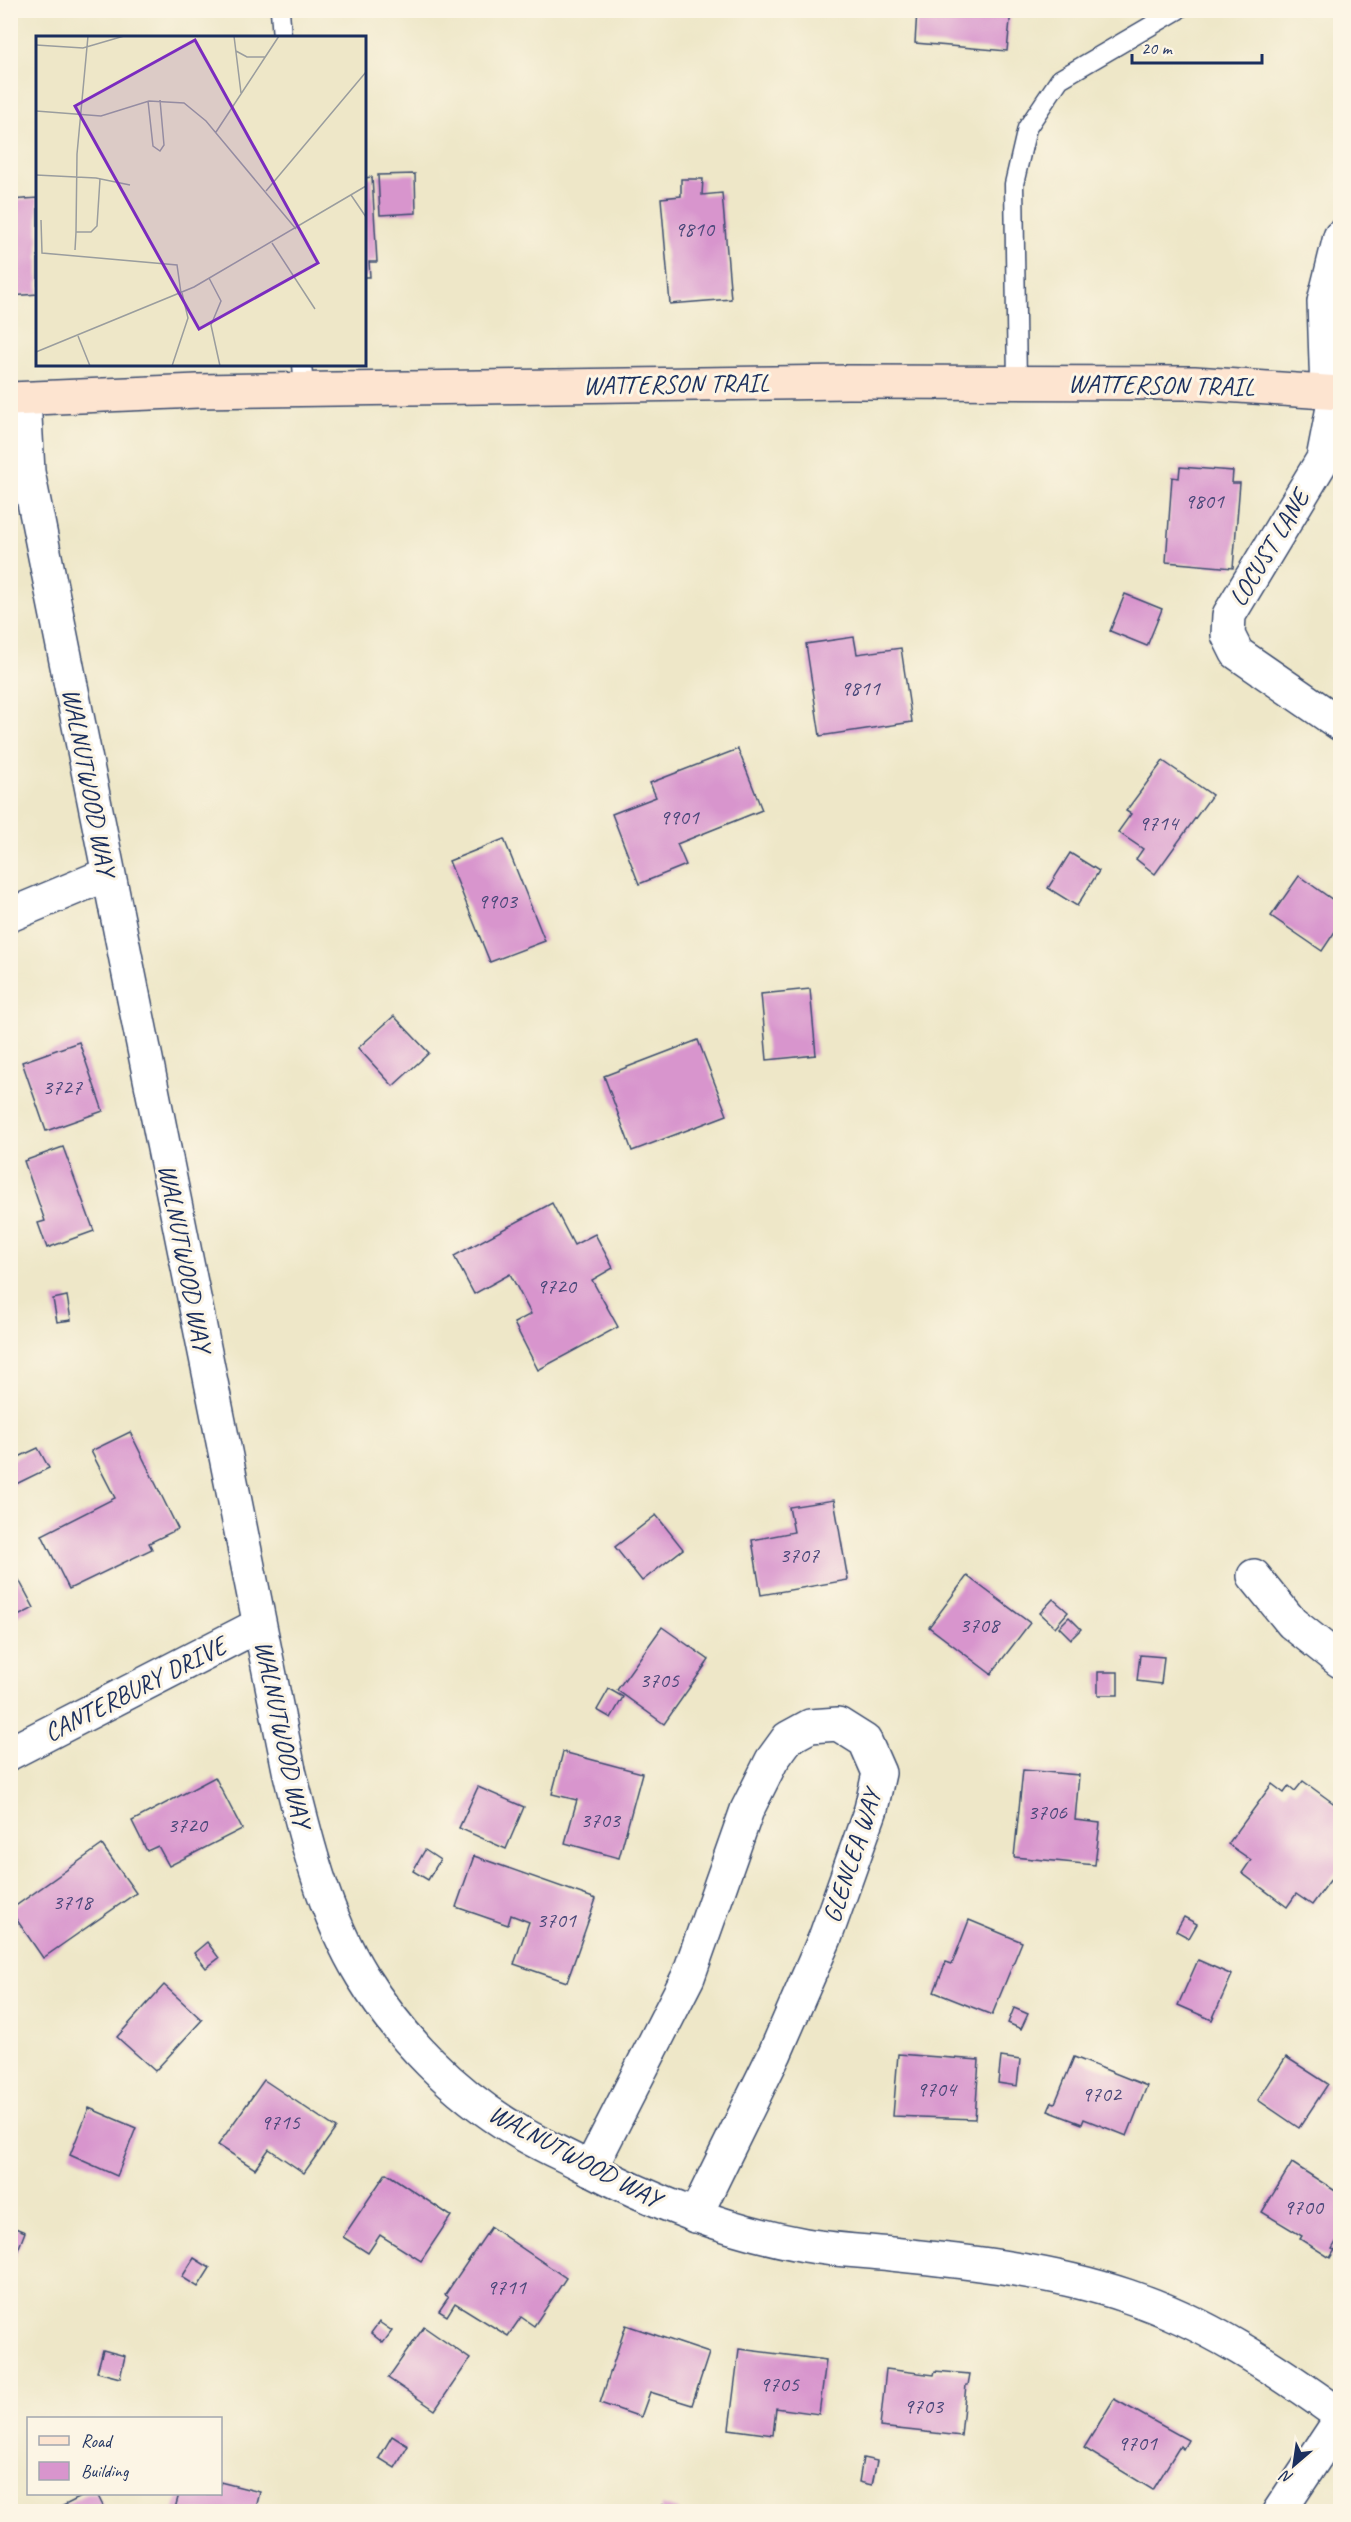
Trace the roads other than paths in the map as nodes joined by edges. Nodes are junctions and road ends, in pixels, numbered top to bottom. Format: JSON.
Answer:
{"nodes":[{"id":1,"x":280,"y":10,"type":"edge"},
{"id":2,"x":1178,"y":10,"type":"edge"},
{"id":3,"x":282,"y":36,"type":"edge"},
{"id":4,"x":1341,"y":237,"type":"edge"},
{"id":5,"x":303,"y":377,"type":"edge"},
{"id":6,"x":1017,"y":382,"type":"junction"},
{"id":7,"x":1335,"y":392,"type":"edge"},
{"id":8,"x":17,"y":399,"type":"edge"},
{"id":9,"x":1341,"y":724,"type":"edge"},
{"id":10,"x":108,"y":874,"type":"junction"},
{"id":11,"x":10,"y":915,"type":"edge"},
{"id":12,"x":1254,"y":1576,"type":"dead end"},
{"id":13,"x":259,"y":1625,"type":"junction"},
{"id":14,"x":1341,"y":1661,"type":"edge"},
{"id":15,"x":10,"y":1753,"type":"edge"},
{"id":16,"x":590,"y":2169,"type":"junction"},
{"id":17,"x":695,"y":2216,"type":"junction"},
{"id":18,"x":1341,"y":2417,"type":"edge"},
{"id":19,"x":1280,"y":2511,"type":"edge"}],
"edges":[{"from":1,"to":3,"type":"lane"},
{"from":2,"to":6,"type":"lane"},
{"from":4,"to":7,"type":"street","name":"LOCUST LANE"},
{"from":5,"to":6,"type":"main road","name":"WATTERSON TRAIL"},
{"from":5,"to":8,"type":"main road","name":"WATTERSON TRAIL"},
{"from":6,"to":7,"type":"main road","name":"WATTERSON TRAIL"},
{"from":7,"to":9,"type":"street","name":"LOCUST LANE"},
{"from":8,"to":10,"type":"street","name":"WALNUTWOOD WAY"},
{"from":10,"to":11,"type":"street"},
{"from":10,"to":13,"type":"street","name":"WALNUTWOOD WAY"},
{"from":12,"to":14,"type":"street"},
{"from":13,"to":15,"type":"street","name":"CANTERBURY DRIVE"},
{"from":13,"to":16,"type":"street","name":"WALNUTWOOD WAY"},
{"from":16,"to":17,"type":"street","name":"WALNUTWOOD WAY"},
{"from":16,"to":17,"type":"street","name":"GLENLEA WAY"},
{"from":17,"to":18,"type":"street","name":"WALNUTWOOD WAY"},
{"from":18,"to":19,"type":"street"}]}
